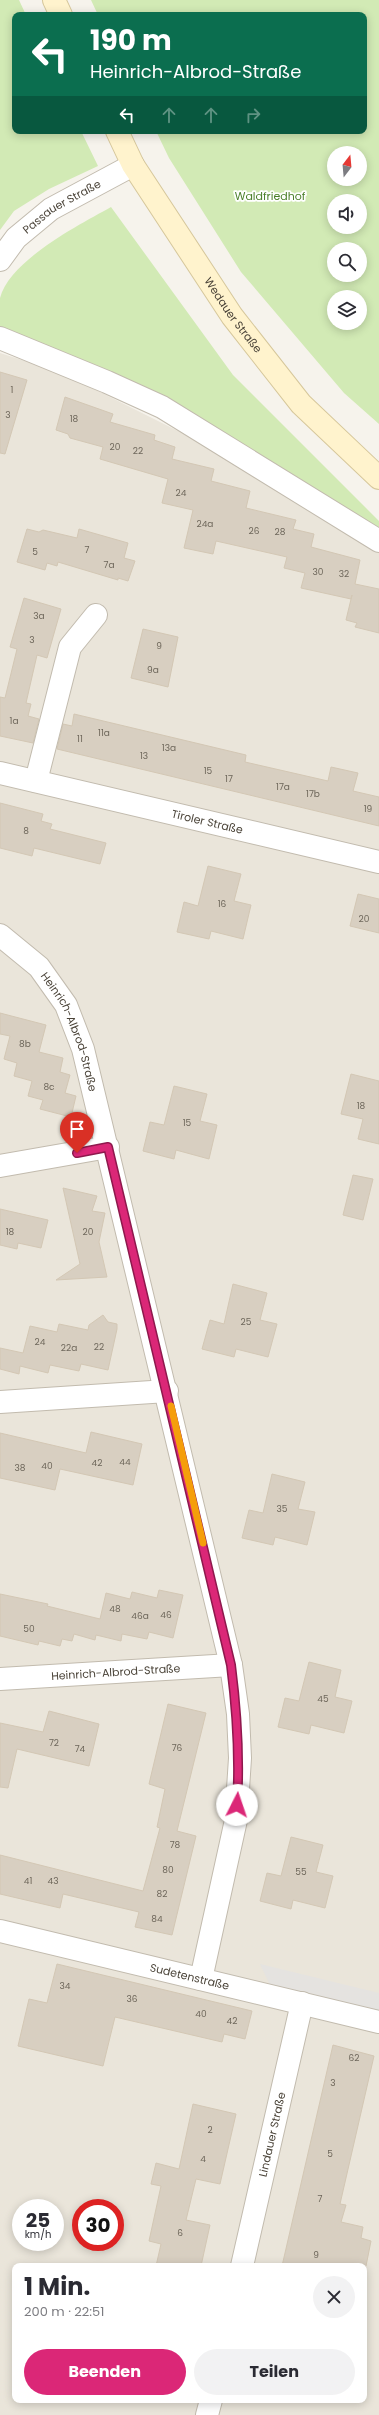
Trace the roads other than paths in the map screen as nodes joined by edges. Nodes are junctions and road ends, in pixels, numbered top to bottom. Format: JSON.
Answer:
{"nodes":[{"id":1,"x":54,"y":0,"type":"edge"},
{"id":2,"x":60,"y":12,"type":"edge"},
{"id":3,"x":118,"y":134,"type":"edge"},
{"id":4,"x":133,"y":165,"type":"junction"},
{"id":5,"x":0,"y":260,"type":"edge"},
{"id":6,"x":0,"y":338,"type":"edge"},
{"id":7,"x":379,"y":478,"type":"edge"},
{"id":8,"x":379,"y":541,"type":"edge"},
{"id":9,"x":96,"y":615,"type":"dead end"},
{"id":10,"x":0,"y":773,"type":"edge"},
{"id":11,"x":36,"y":782,"type":"junction"},
{"id":12,"x":379,"y":862,"type":"edge"},
{"id":13,"x":0,"y":935,"type":"edge"},
{"id":14,"x":108,"y":1147,"type":"junction"},
{"id":15,"x":0,"y":1166,"type":"edge"},
{"id":16,"x":167,"y":1391,"type":"junction"},
{"id":17,"x":0,"y":1402,"type":"edge"},
{"id":18,"x":231,"y":1665,"type":"junction"},
{"id":19,"x":0,"y":1679,"type":"edge"},
{"id":20,"x":0,"y":1931,"type":"edge"},
{"id":21,"x":201,"y":1979,"type":"junction"},
{"id":22,"x":302,"y":2003,"type":"junction"},
{"id":23,"x":379,"y":2022,"type":"edge"},
{"id":24,"x":243,"y":2263,"type":"edge"},
{"id":25,"x":210,"y":2403,"type":"edge"},
{"id":26,"x":207,"y":2415,"type":"edge"}],
"edges":[{"from":1,"to":2,"type":"street"},
{"from":3,"to":4,"type":"street","name":"Wedauer Straße"},
{"from":4,"to":5,"type":"street","name":"Passauer Straße"},
{"from":4,"to":7,"type":"street","name":"Wedauer Straße"},
{"from":6,"to":8,"type":"street"},
{"from":9,"to":11,"type":"street"},
{"from":10,"to":11,"type":"street","name":"Tiroler Straße"},
{"from":11,"to":12,"type":"street","name":"Tiroler Straße"},
{"from":13,"to":14,"type":"street","name":"Heinrich-Albrod-Straße"},
{"from":14,"to":15,"type":"street"},
{"from":14,"to":16,"type":"street","name":"Heinrich-Albrod-Straße"},
{"from":16,"to":17,"type":"street"},
{"from":16,"to":18,"type":"street","name":"Heinrich-Albrod-Straße"},
{"from":18,"to":19,"type":"street","name":"Heinrich-Albrod-Straße"},
{"from":18,"to":21,"type":"street","name":"Heinrich-Albrod-Straße"},
{"from":20,"to":21,"type":"street","name":"Sudetenstraße"},
{"from":21,"to":22,"type":"street","name":"Sudetenstraße"},
{"from":22,"to":23,"type":"street","name":"Sudetenstraße"},
{"from":22,"to":24,"type":"street","name":"Lindauer Straße"},
{"from":25,"to":26,"type":"street"}]}
